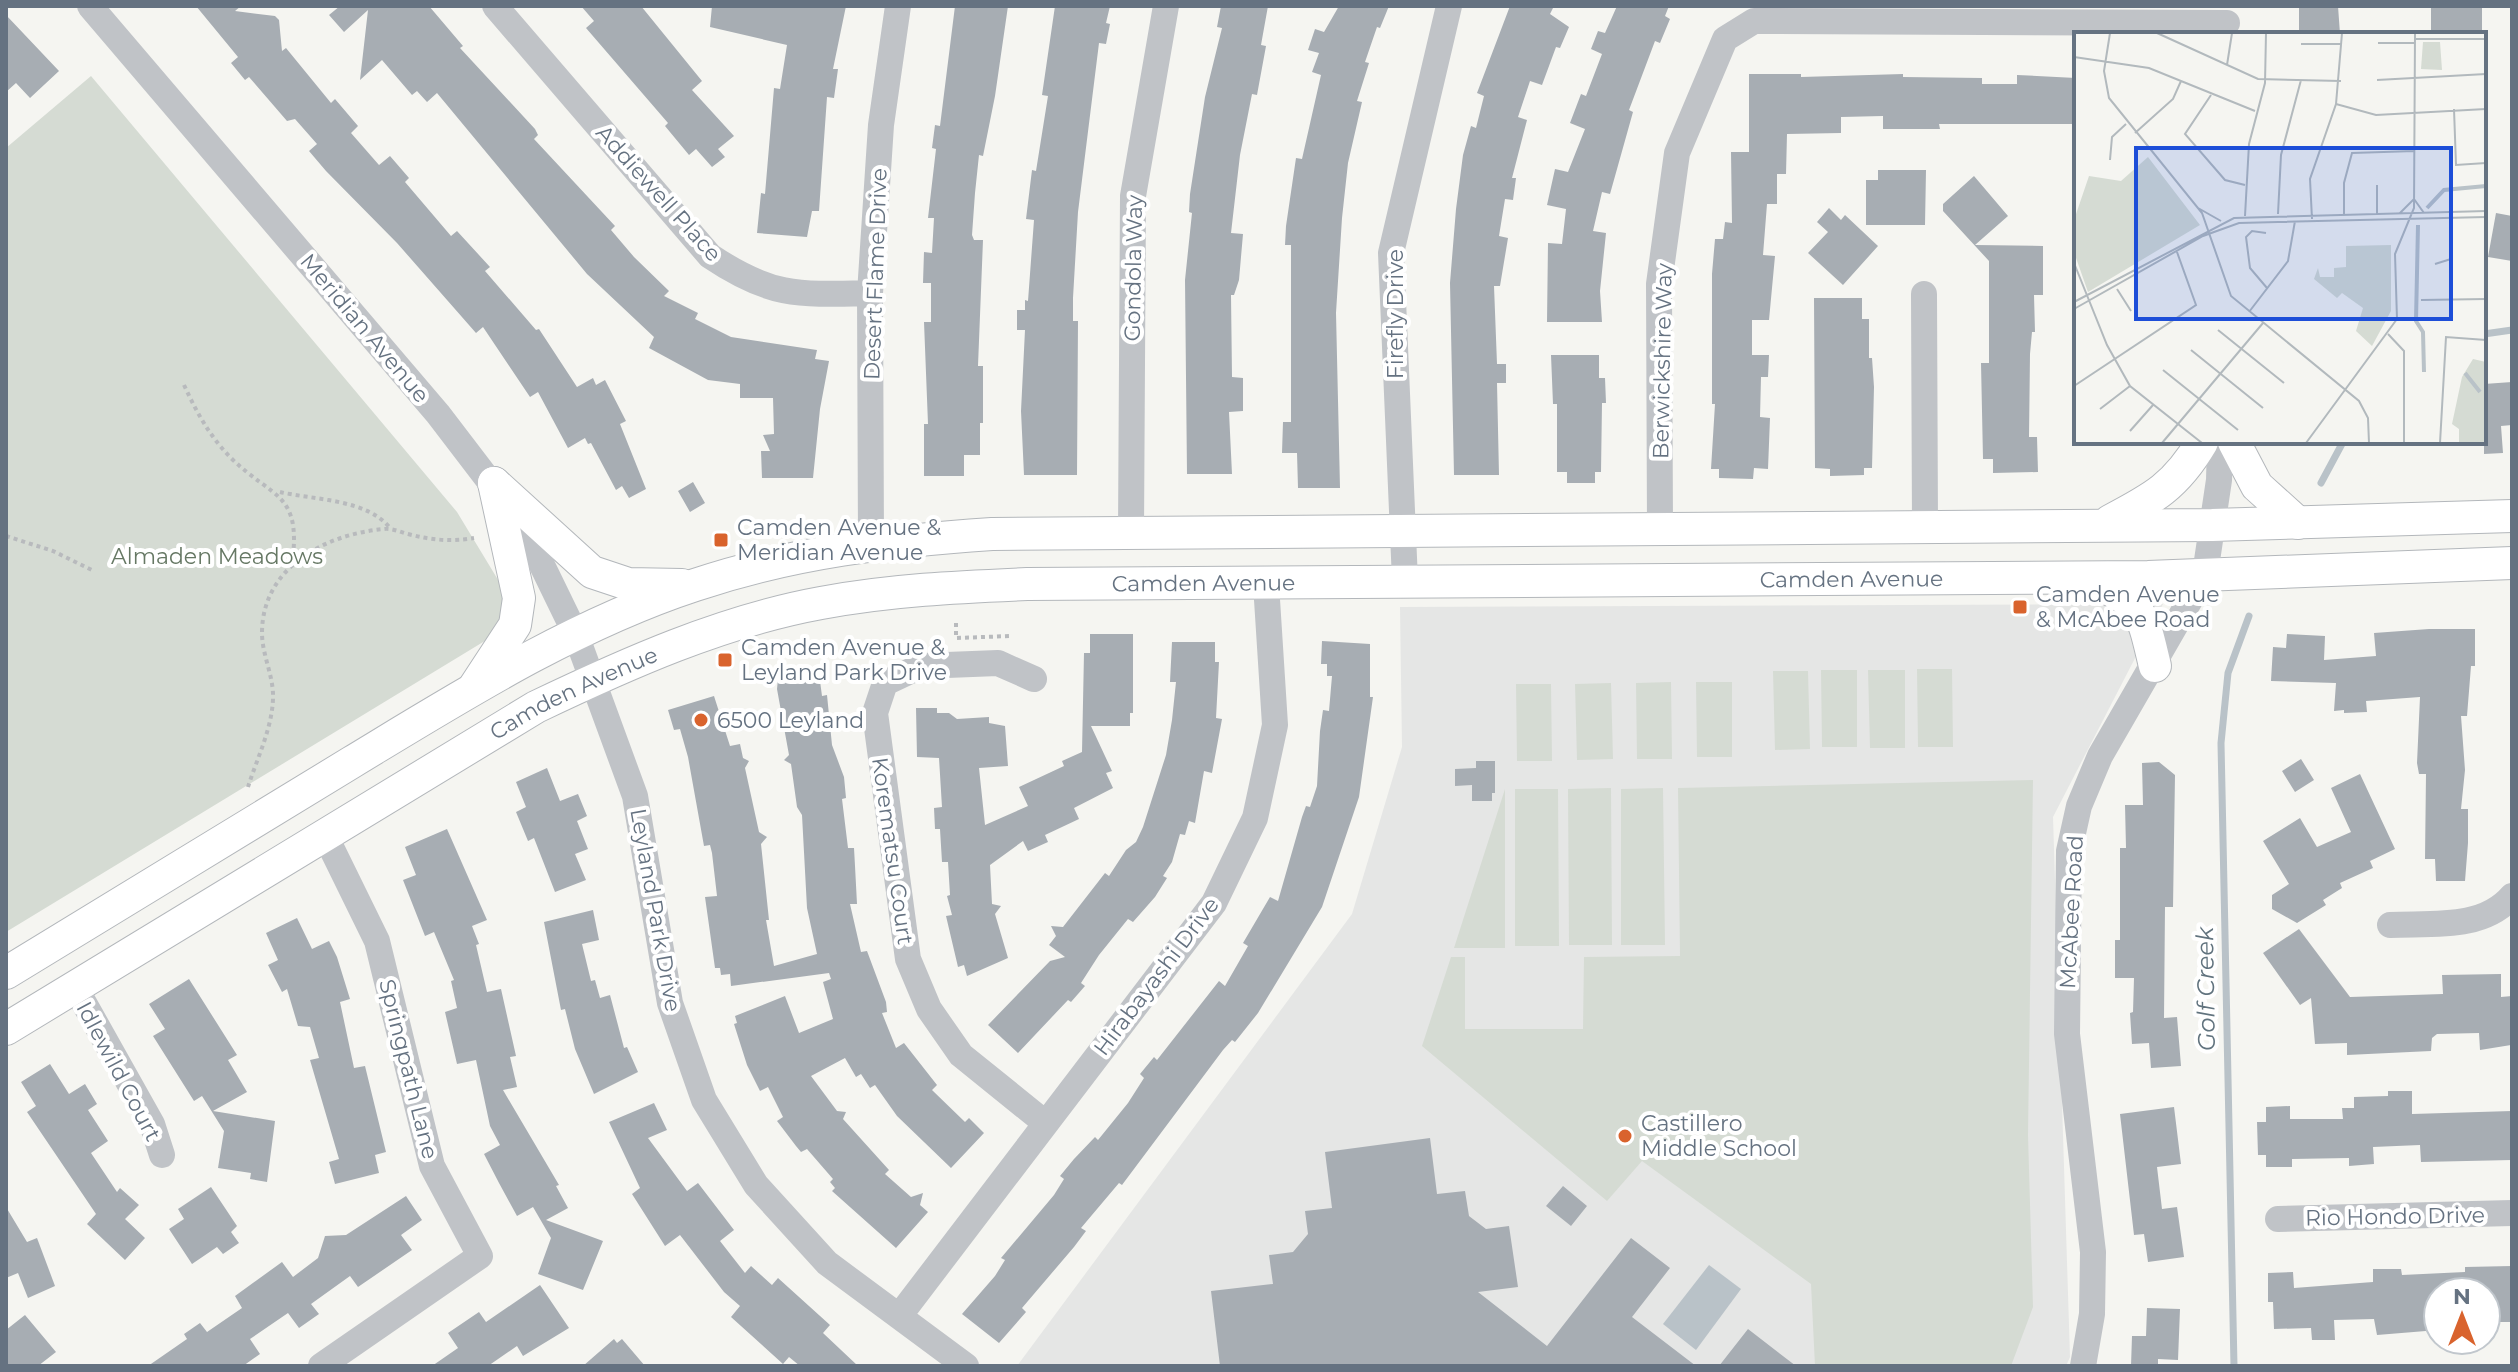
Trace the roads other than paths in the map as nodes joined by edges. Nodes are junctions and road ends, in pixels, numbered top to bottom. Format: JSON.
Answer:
{"nodes":[{"id":1,"x":90,"y":6,"type":"edge"},
{"id":2,"x":495,"y":6,"type":"edge"},
{"id":3,"x":898,"y":6,"type":"edge"},
{"id":4,"x":1166,"y":6,"type":"edge"},
{"id":5,"x":1449,"y":6,"type":"edge"},
{"id":6,"x":2227,"y":21,"type":"edge"},
{"id":7,"x":870,"y":293,"type":"junction"},
{"id":8,"x":1924,"y":294,"type":"dead end"},
{"id":9,"x":2201,"y":444,"type":"edge"},
{"id":10,"x":2220,"y":444,"type":"edge"},
{"id":11,"x":2235,"y":444,"type":"edge"},
{"id":12,"x":494,"y":483,"type":"junction"},
{"id":13,"x":2512,"y":516,"type":"edge"},
{"id":14,"x":2298,"y":523,"type":"junction"},
{"id":15,"x":2105,"y":524,"type":"junction"},
{"id":16,"x":1925,"y":525,"type":"junction"},
{"id":17,"x":2212,"y":525,"type":"junction"},
{"id":18,"x":1660,"y":528,"type":"junction"},
{"id":19,"x":1401,"y":530,"type":"junction"},
{"id":20,"x":1131,"y":532,"type":"junction"},
{"id":21,"x":871,"y":543,"type":"junction"},
{"id":22,"x":2512,"y":563,"type":"edge"},
{"id":23,"x":2205,"y":574,"type":"junction"},
{"id":24,"x":2083,"y":577,"type":"junction"},
{"id":25,"x":1405,"y":581,"type":"junction"},
{"id":26,"x":1266,"y":584,"type":"junction"},
{"id":27,"x":693,"y":585,"type":"junction"},
{"id":28,"x":576,"y":635,"type":"junction"},
{"id":29,"x":2155,"y":666,"type":"junction"},
{"id":30,"x":1034,"y":679,"type":"dead end"},
{"id":31,"x":593,"y":680,"type":"junction"},
{"id":32,"x":473,"y":689,"type":"junction"},
{"id":33,"x":325,"y":835,"type":"junction"},
{"id":34,"x":2512,"y":896,"type":"edge"},
{"id":35,"x":2390,"y":925,"type":"dead end"},
{"id":36,"x":6,"y":973,"type":"edge"},
{"id":37,"x":75,"y":987,"type":"junction"},
{"id":38,"x":6,"y":1029,"type":"edge"},
{"id":39,"x":1044,"y":1122,"type":"junction"},
{"id":40,"x":162,"y":1155,"type":"dead end"},
{"id":41,"x":2512,"y":1213,"type":"edge"},
{"id":42,"x":2278,"y":1219,"type":"dead end"},
{"id":43,"x":900,"y":1315,"type":"junction"},
{"id":44,"x":321,"y":1366,"type":"edge"},
{"id":45,"x":966,"y":1366,"type":"edge"},
{"id":46,"x":2083,"y":1366,"type":"edge"}],
"edges":[{"from":1,"to":12,"type":"street","name":"Meridian Avenue"},
{"from":2,"to":7,"type":"street","name":"Addiewell Place"},
{"from":3,"to":7,"type":"street","name":"Desert Flame Drive"},
{"from":4,"to":20,"type":"street","name":"Gondola Way"},
{"from":5,"to":19,"type":"street","name":"Firefly Drive"},
{"from":6,"to":18,"type":"street","name":"Berwickshire Way"},
{"from":7,"to":21,"type":"street","name":"Desert Flame Drive"},
{"from":8,"to":16,"type":"street"},
{"from":9,"to":15,"type":"main road"},
{"from":10,"to":17,"type":"street","name":"McAbee Road"},
{"from":11,"to":14,"type":"main road"},
{"from":12,"to":27,"type":"main road"},
{"from":12,"to":28,"type":"street","name":"Meridian Avenue"},
{"from":12,"to":32,"type":"main road"},
{"from":13,"to":14,"type":"main road"},
{"from":14,"to":17,"type":"main road"},
{"from":15,"to":16,"type":"main road"},
{"from":15,"to":17,"type":"main road"},
{"from":16,"to":18,"type":"main road"},
{"from":17,"to":23,"type":"street","name":"McAbee Road"},
{"from":18,"to":19,"type":"main road"},
{"from":19,"to":20,"type":"main road"},
{"from":19,"to":25,"type":"street","name":"Firefly Drive"},
{"from":20,"to":21,"type":"main road"},
{"from":21,"to":27,"type":"main road"},
{"from":22,"to":23,"type":"main road","name":"Camden Avenue"},
{"from":23,"to":24,"type":"main road","name":"Camden Avenue"},
{"from":23,"to":29,"type":"street","name":"McAbee Road"},
{"from":24,"to":25,"type":"main road","name":"Camden Avenue"},
{"from":24,"to":29,"type":"main road"},
{"from":25,"to":26,"type":"main road","name":"Camden Avenue"},
{"from":26,"to":31,"type":"main road","name":"Camden Avenue"},
{"from":26,"to":39,"type":"street","name":"Hirabayashi Drive"},
{"from":27,"to":28,"type":"main road"},
{"from":28,"to":31,"type":"street","name":"Meridian Avenue"},
{"from":28,"to":32,"type":"main road"},
{"from":29,"to":46,"type":"street","name":"McAbee Road"},
{"from":30,"to":39,"type":"street","name":"Korematsu Court"},
{"from":31,"to":33,"type":"main road","name":"Camden Avenue"},
{"from":31,"to":43,"type":"street","name":"Leyland Park Drive"},
{"from":32,"to":36,"type":"main road"},
{"from":33,"to":37,"type":"main road","name":"Camden Avenue"},
{"from":33,"to":44,"type":"street","name":"Springpath Lane"},
{"from":34,"to":35,"type":"street"},
{"from":37,"to":38,"type":"main road","name":"Camden Avenue"},
{"from":37,"to":40,"type":"street","name":"Idlewild Court"},
{"from":39,"to":43,"type":"street","name":"Hirabayashi Drive"},
{"from":41,"to":42,"type":"street","name":"Rio Hondo Drive"},
{"from":43,"to":45,"type":"street","name":"Leyland Park Drive"}]}
